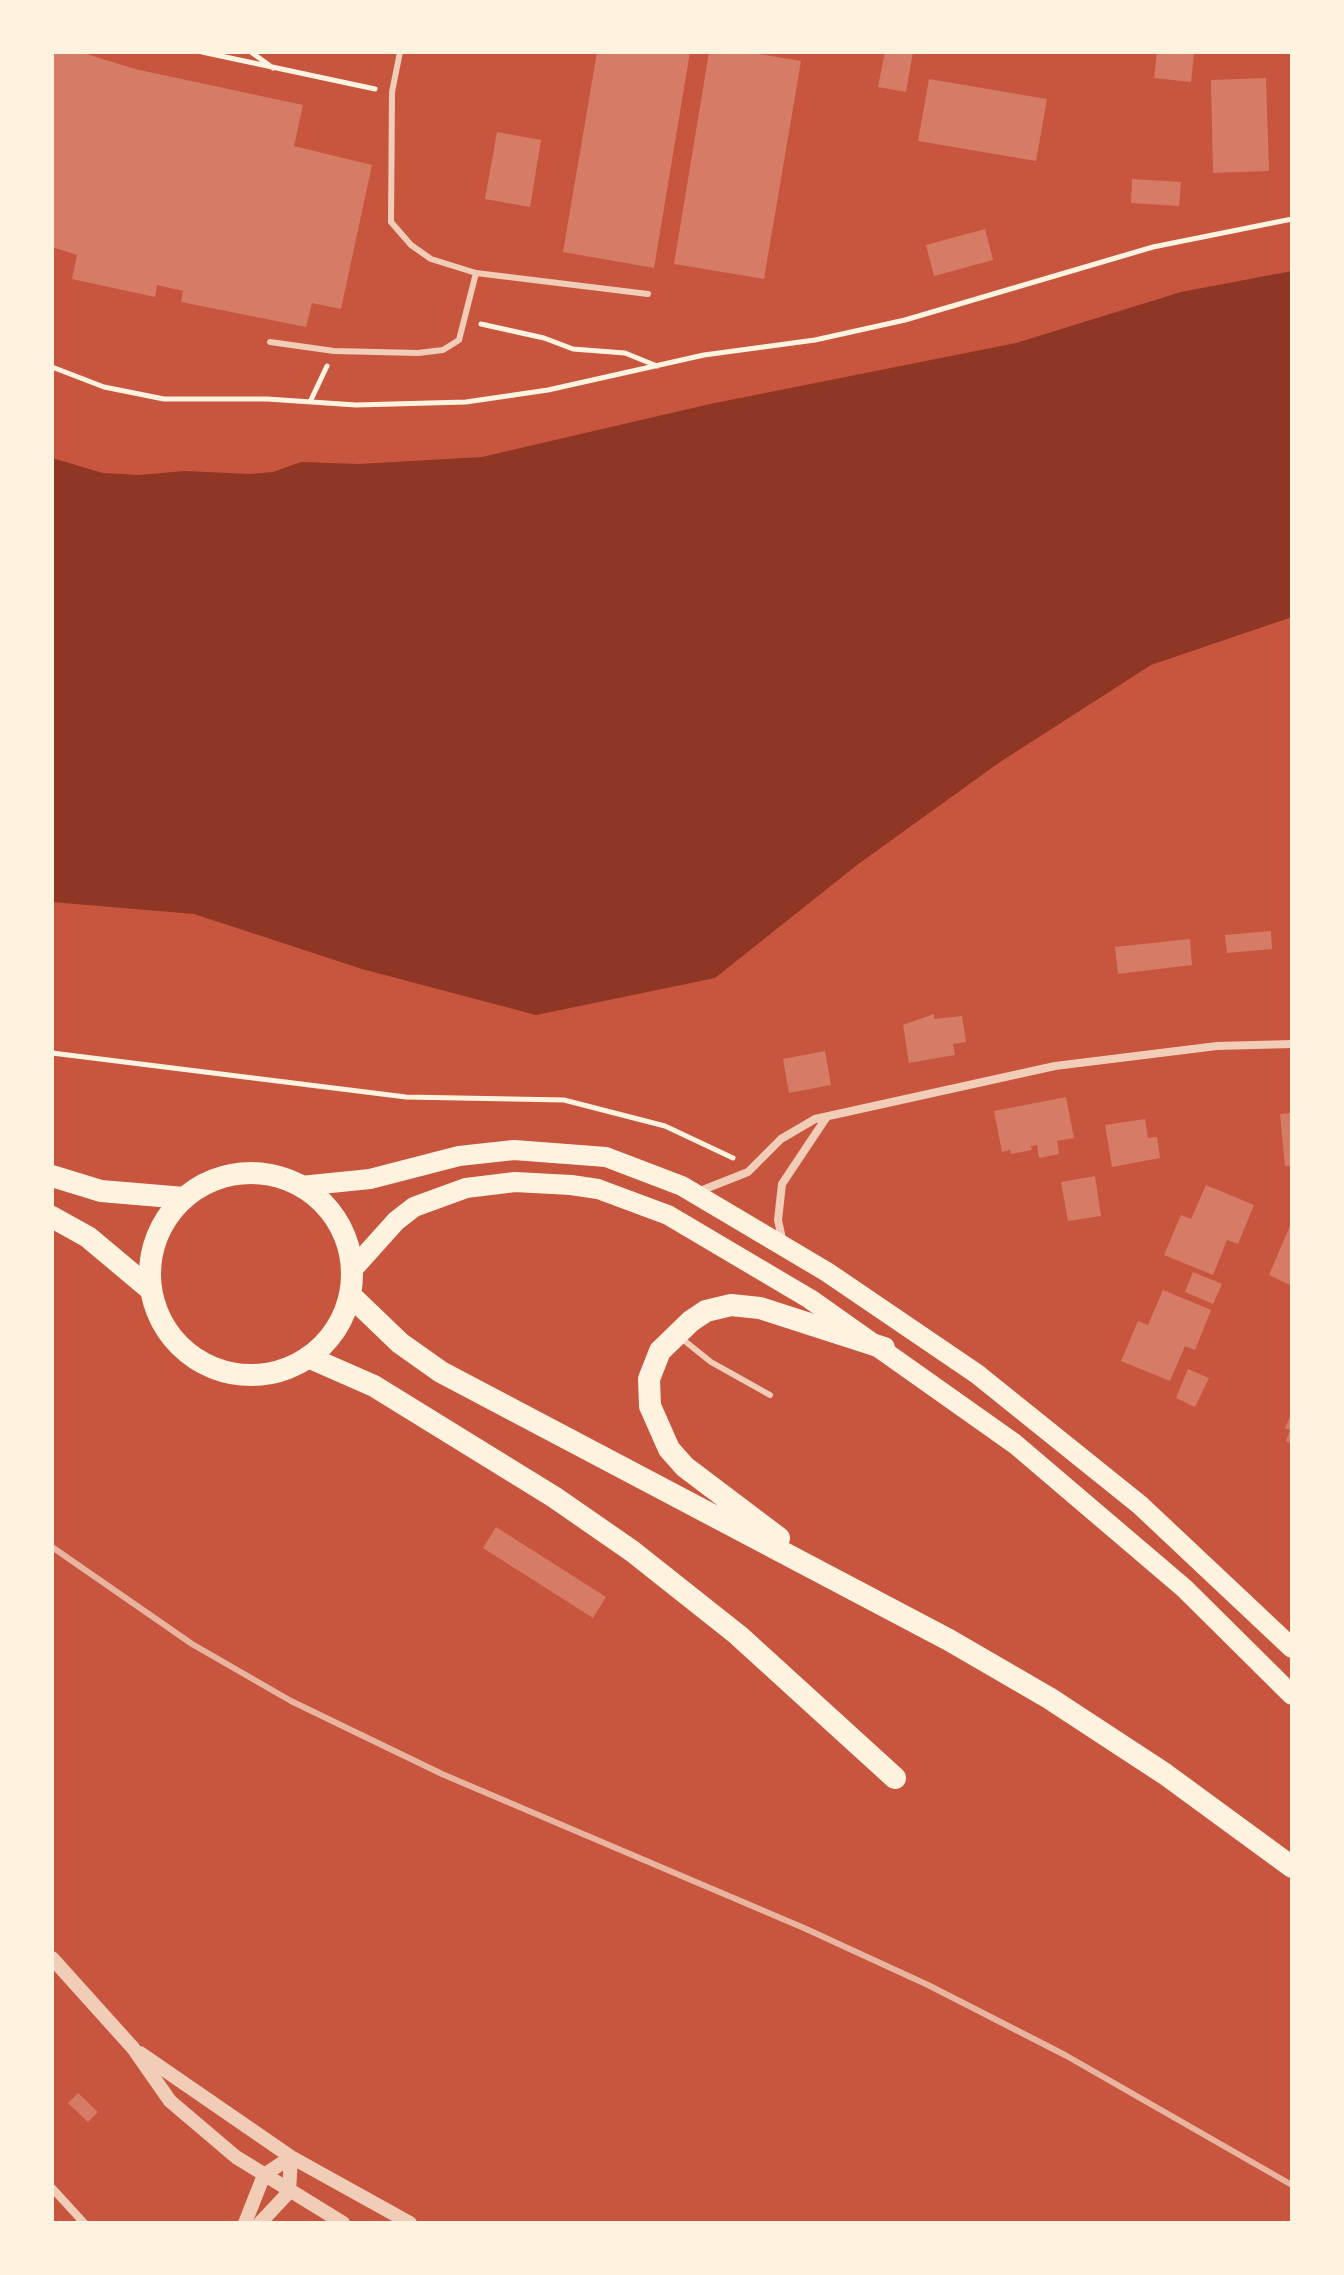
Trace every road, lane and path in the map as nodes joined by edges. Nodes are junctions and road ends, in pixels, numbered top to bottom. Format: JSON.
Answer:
{"nodes":[{"id":1,"x":202,"y":52,"type":"edge"},
{"id":2,"x":251,"y":52,"type":"edge"},
{"id":3,"x":400,"y":52,"type":"edge"},
{"id":4,"x":278,"y":71,"type":"junction"},
{"id":5,"x":392,"y":92,"type":"junction"},
{"id":6,"x":1292,"y":219,"type":"edge"},
{"id":7,"x":476,"y":273,"type":"junction"},
{"id":8,"x":648,"y":294,"type":"dead end"},
{"id":9,"x":466,"y":321,"type":"junction"},
{"id":10,"x":270,"y":342,"type":"dead end"},
{"id":11,"x":334,"y":351,"type":"junction"},
{"id":12,"x":658,"y":366,"type":"junction"},
{"id":13,"x":52,"y":367,"type":"edge"},
{"id":14,"x":310,"y":402,"type":"junction"},
{"id":15,"x":1292,"y":1044,"type":"edge"},
{"id":16,"x":52,"y":1053,"type":"edge"},
{"id":17,"x":826,"y":1118,"type":"junction"},
{"id":18,"x":752,"y":1168,"type":"junction"},
{"id":19,"x":52,"y":1176,"type":"edge"},
{"id":20,"x":301,"y":1186,"type":"junction"},
{"id":21,"x":694,"y":1193,"type":"junction"},
{"id":22,"x":184,"y":1198,"type":"junction"},
{"id":23,"x":52,"y":1217,"type":"edge"},
{"id":24,"x":784,"y":1245,"type":"junction"},
{"id":25,"x":352,"y":1270,"type":"junction"},
{"id":26,"x":150,"y":1289,"type":"junction"},
{"id":27,"x":350,"y":1295,"type":"junction"},
{"id":28,"x":676,"y":1333,"type":"junction"},
{"id":29,"x":884,"y":1348,"type":"junction"},
{"id":30,"x":308,"y":1357,"type":"junction"},
{"id":31,"x":770,"y":1395,"type":"dead end"},
{"id":32,"x":831,"y":1577,"type":"junction"},
{"id":33,"x":1292,"y":1648,"type":"edge"},
{"id":34,"x":1292,"y":1695,"type":"edge"},
{"id":35,"x":895,"y":1778,"type":"dead end"},
{"id":36,"x":1292,"y":1867,"type":"edge"},
{"id":37,"x":52,"y":1958,"type":"edge"},
{"id":38,"x":133,"y":2048,"type":"junction"},
{"id":39,"x":291,"y":2157,"type":"junction"},
{"id":40,"x":264,"y":2175,"type":"junction"},
{"id":41,"x":52,"y":2188,"type":"edge"},
{"id":42,"x":289,"y":2192,"type":"junction"},
{"id":43,"x":84,"y":2223,"type":"edge"},
{"id":44,"x":245,"y":2223,"type":"edge"},
{"id":45,"x":260,"y":2223,"type":"edge"},
{"id":46,"x":343,"y":2223,"type":"edge"},
{"id":47,"x":410,"y":2223,"type":"edge"}],
"edges":[{"from":1,"to":4,"type":"path"},
{"from":2,"to":4,"type":"path"},
{"from":3,"to":5,"type":"lane"},
{"from":4,"to":5,"type":"path"},
{"from":5,"to":7,"type":"lane"},
{"from":6,"to":12,"type":"path"},
{"from":7,"to":8,"type":"lane"},
{"from":7,"to":9,"type":"lane"},
{"from":9,"to":11,"type":"lane"},
{"from":9,"to":12,"type":"path"},
{"from":10,"to":11,"type":"lane"},
{"from":11,"to":14,"type":"path"},
{"from":12,"to":14,"type":"path"},
{"from":13,"to":14,"type":"path"},
{"from":15,"to":17,"type":"street"},
{"from":16,"to":18,"type":"path"},
{"from":17,"to":18,"type":"street"},
{"from":17,"to":24,"type":"street"},
{"from":18,"to":21,"type":"street"},
{"from":19,"to":22,"type":"highway"},
{"from":20,"to":21,"type":"main road"},
{"from":20,"to":22,"type":"highway"},
{"from":20,"to":25,"type":"highway"},
{"from":21,"to":24,"type":"main road"},
{"from":22,"to":26,"type":"highway"},
{"from":23,"to":26,"type":"highway"},
{"from":24,"to":33,"type":"main road"},
{"from":25,"to":27,"type":"highway"},
{"from":25,"to":29,"type":"main road"},
{"from":26,"to":30,"type":"highway"},
{"from":27,"to":30,"type":"highway"},
{"from":27,"to":32,"type":"highway"},
{"from":28,"to":29,"type":"highway"},
{"from":28,"to":31,"type":"lane"},
{"from":28,"to":32,"type":"highway"},
{"from":29,"to":34,"type":"main road"},
{"from":30,"to":35,"type":"highway"},
{"from":32,"to":36,"type":"highway"},
{"from":37,"to":38,"type":"street"},
{"from":38,"to":39,"type":"street"},
{"from":38,"to":40,"type":"street"},
{"from":39,"to":40,"type":"street"},
{"from":39,"to":42,"type":"street"},
{"from":39,"to":47,"type":"street"},
{"from":40,"to":42,"type":"street"},
{"from":40,"to":44,"type":"street"},
{"from":41,"to":43,"type":"street"},
{"from":42,"to":45,"type":"street"},
{"from":42,"to":46,"type":"street"}]}
